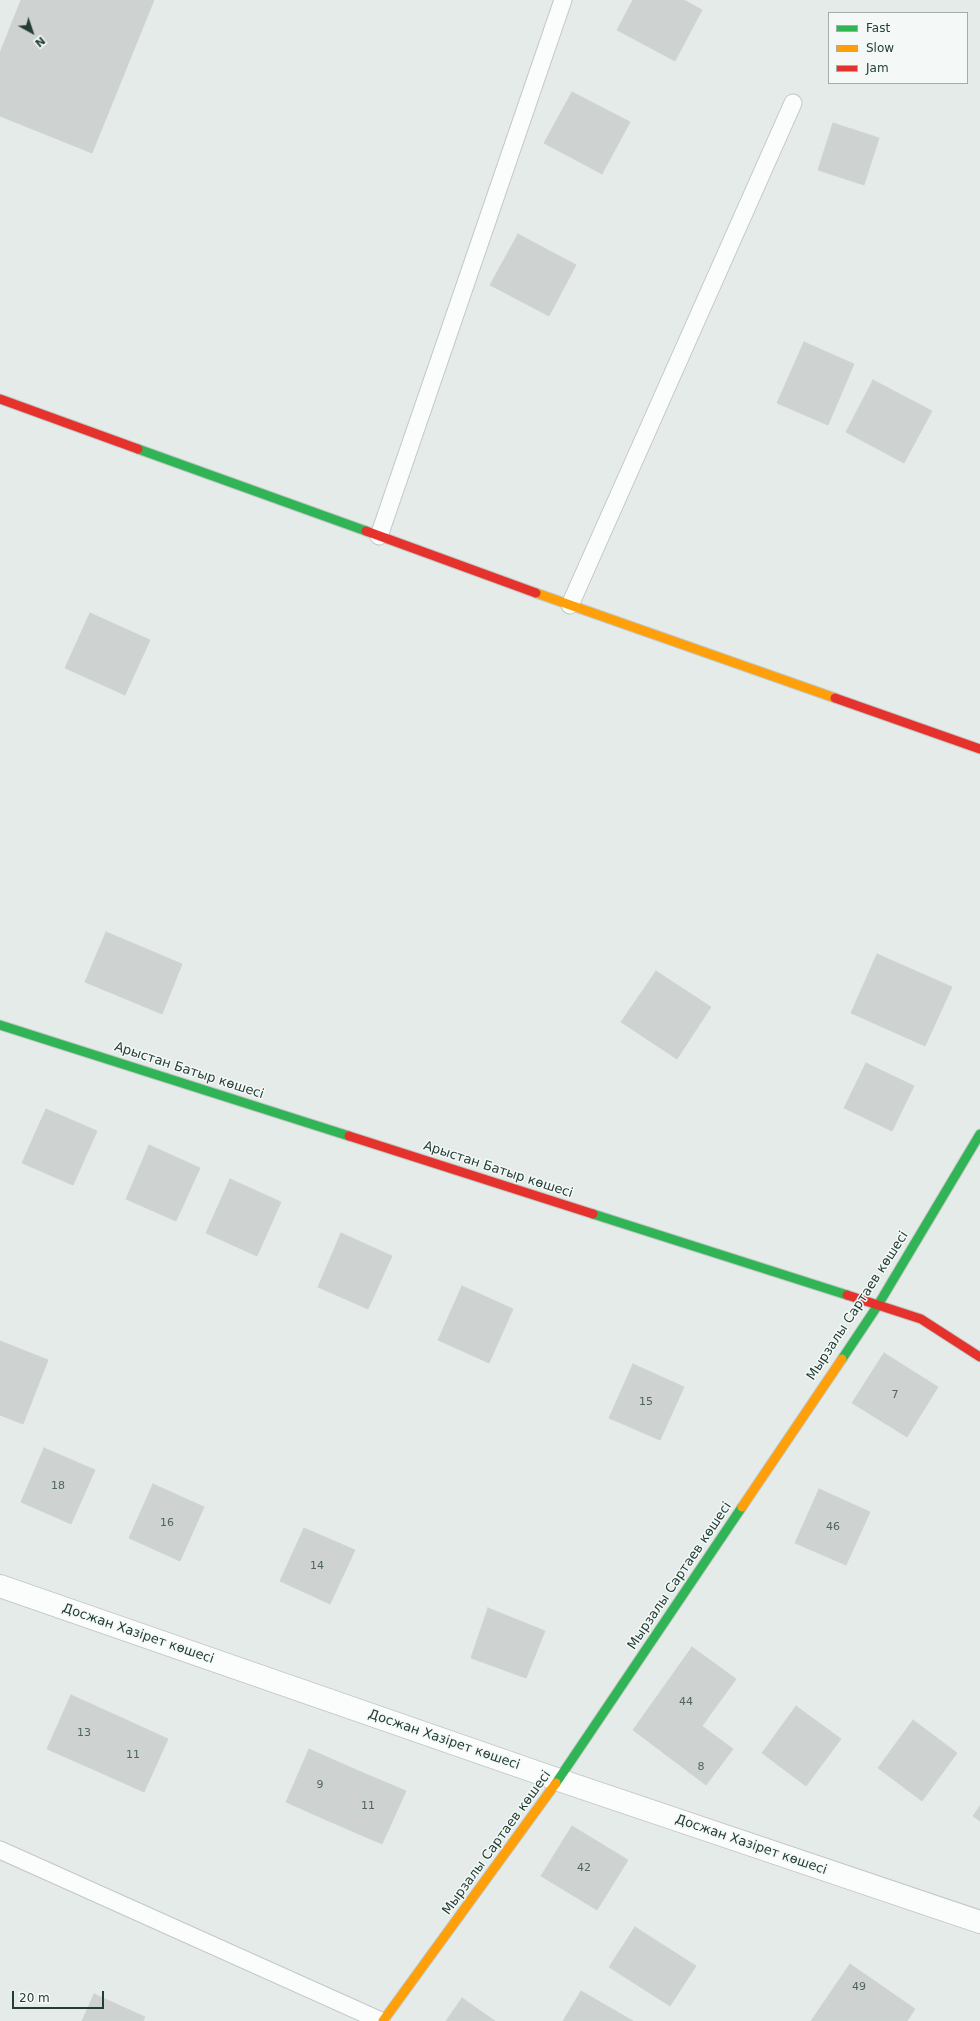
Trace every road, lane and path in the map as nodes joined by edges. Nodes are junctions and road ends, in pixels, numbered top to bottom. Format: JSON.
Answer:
{"nodes":[{"id":1,"x":563,"y":0,"type":"edge"},
{"id":2,"x":793,"y":103,"type":"dead end"},
{"id":3,"x":0,"y":399,"type":"edge"},
{"id":4,"x":379,"y":536,"type":"junction"},
{"id":5,"x":570,"y":606,"type":"junction"},
{"id":6,"x":980,"y":749,"type":"edge"},
{"id":7,"x":0,"y":1025,"type":"edge"},
{"id":8,"x":980,"y":1134,"type":"edge"},
{"id":9,"x":878,"y":1305,"type":"junction"},
{"id":10,"x":980,"y":1356,"type":"edge"},
{"id":11,"x":0,"y":1586,"type":"edge"},
{"id":12,"x":559,"y":1780,"type":"junction"},
{"id":13,"x":0,"y":1850,"type":"edge"},
{"id":14,"x":980,"y":1922,"type":"edge"},
{"id":15,"x":382,"y":2021,"type":"edge"}],
"edges":[{"from":1,"to":4,"type":"lane"},
{"from":2,"to":5,"type":"lane"},
{"from":3,"to":4,"type":"street"},
{"from":4,"to":5,"type":"street"},
{"from":5,"to":6,"type":"street"},
{"from":7,"to":9,"type":"street","name":"Арыстан Батыр көшесі"},
{"from":8,"to":9,"type":"street","name":"Мырзалы Сартаев көшесі"},
{"from":9,"to":10,"type":"street","name":"Арыстан Батыр көшесі"},
{"from":9,"to":12,"type":"street","name":"Мырзалы Сартаев көшесі"},
{"from":11,"to":12,"type":"street","name":"Досжан Хазірет көшесі"},
{"from":12,"to":14,"type":"street","name":"Досжан Хазірет көшесі"},
{"from":12,"to":15,"type":"street","name":"Мырзалы Сартаев көшесі"},
{"from":13,"to":15,"type":"lane"}]}
